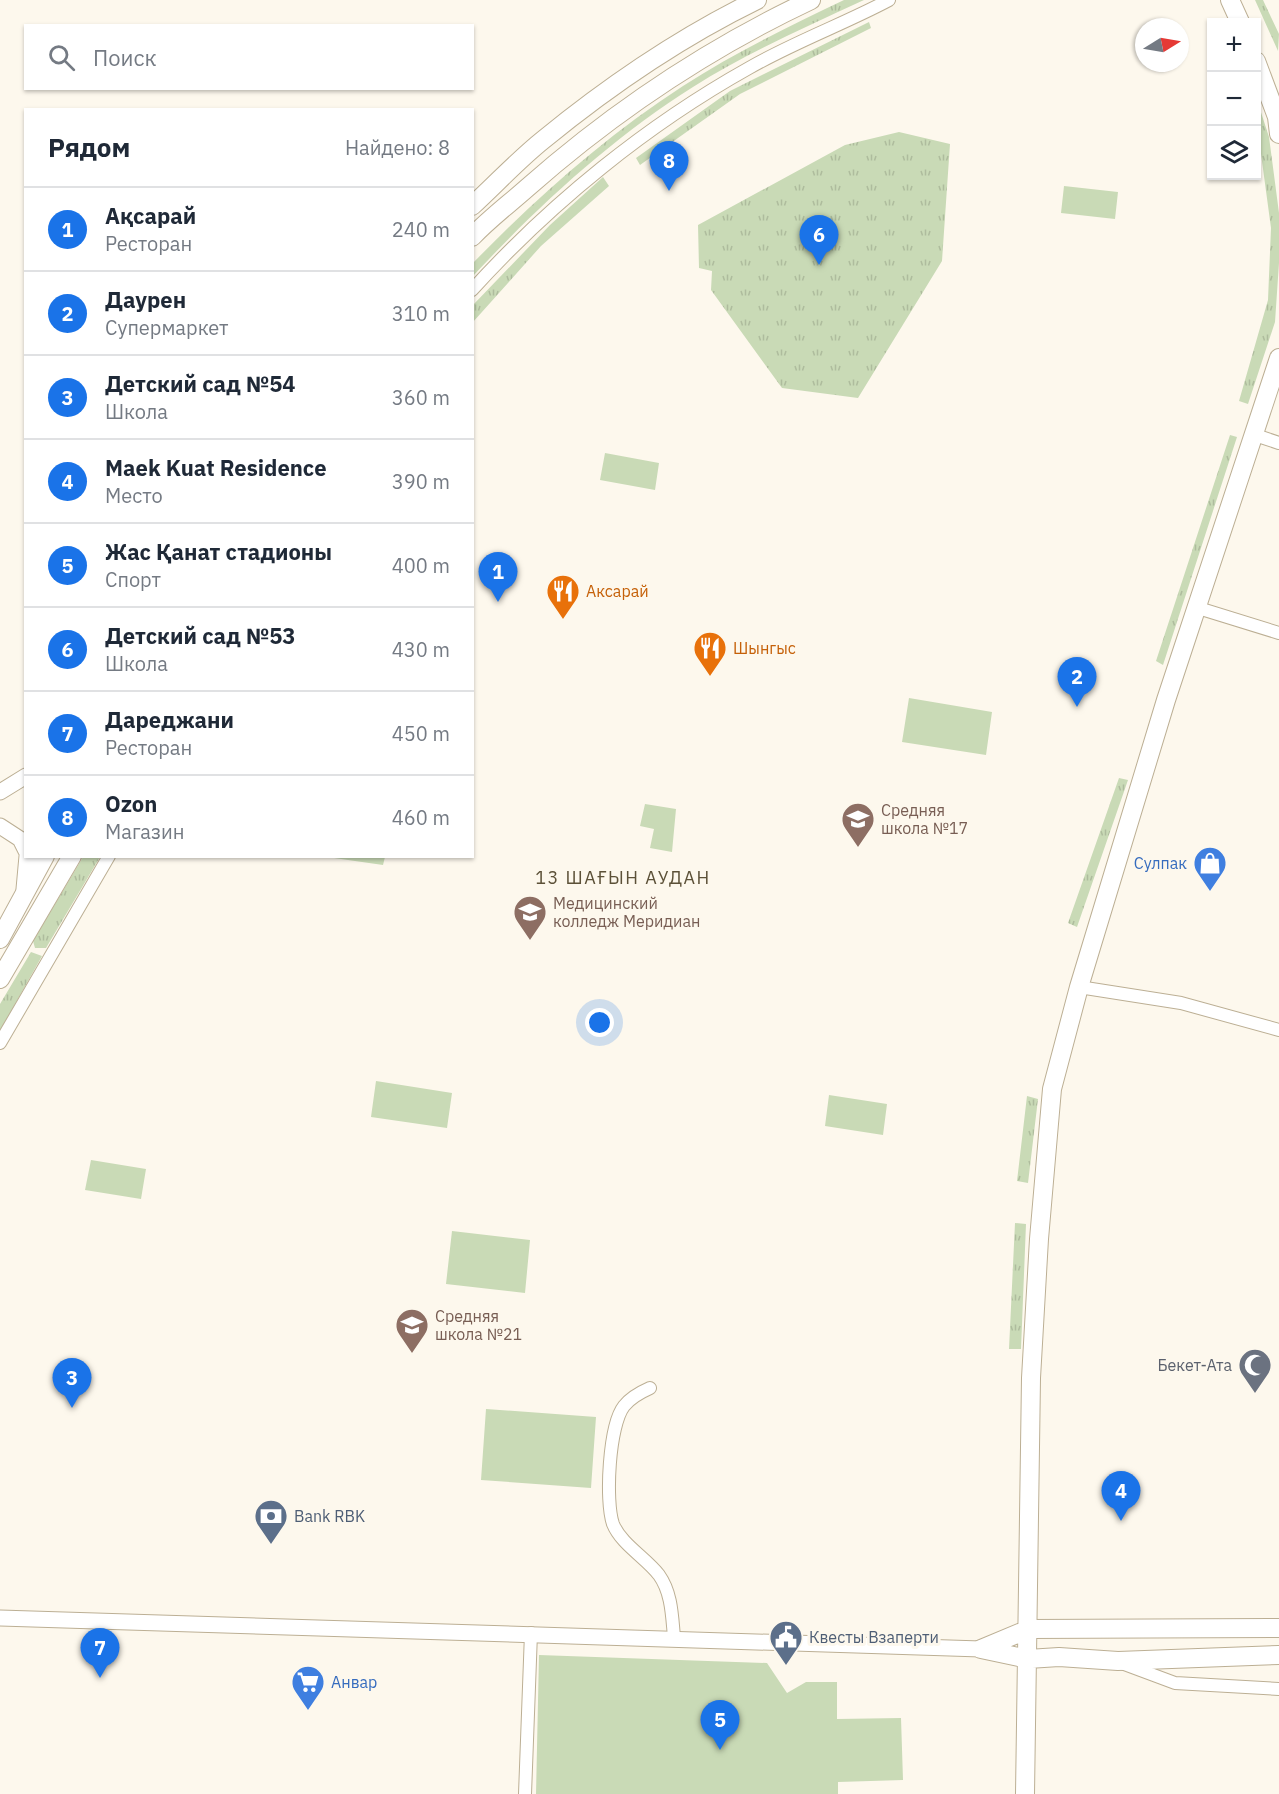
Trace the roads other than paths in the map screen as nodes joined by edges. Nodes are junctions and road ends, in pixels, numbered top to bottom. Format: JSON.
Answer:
{"nodes":[{"id":1,"x":757,"y":0,"type":"edge"},
{"id":2,"x":811,"y":0,"type":"edge"},
{"id":3,"x":889,"y":0,"type":"edge"},
{"id":4,"x":1230,"y":0,"type":"edge"},
{"id":5,"x":1238,"y":18,"type":"edge"},
{"id":6,"x":1261,"y":72,"type":"edge"},
{"id":7,"x":1278,"y":122,"type":"edge"},
{"id":8,"x":474,"y":204,"type":"edge"},
{"id":9,"x":474,"y":235,"type":"edge"},
{"id":10,"x":474,"y":288,"type":"edge"},
{"id":11,"x":1279,"y":358,"type":"edge"},
{"id":12,"x":1255,"y":435,"type":"junction"},
{"id":13,"x":1279,"y":442,"type":"edge"},
{"id":14,"x":1195,"y":607,"type":"junction"},
{"id":15,"x":1279,"y":633,"type":"edge"},
{"id":16,"x":24,"y":777,"type":"edge"},
{"id":17,"x":0,"y":792,"type":"edge"},
{"id":18,"x":0,"y":826,"type":"edge"},
{"id":19,"x":24,"y":847,"type":"edge"},
{"id":20,"x":27,"y":858,"type":"edge"},
{"id":21,"x":44,"y":858,"type":"edge"},
{"id":22,"x":71,"y":858,"type":"edge"},
{"id":23,"x":108,"y":858,"type":"edge"},
{"id":24,"x":21,"y":901,"type":"junction"},
{"id":25,"x":0,"y":939,"type":"edge"},
{"id":26,"x":0,"y":979,"type":"edge"},
{"id":27,"x":1079,"y":987,"type":"junction"},
{"id":28,"x":1279,"y":1030,"type":"edge"},
{"id":29,"x":0,"y":1043,"type":"edge"},
{"id":30,"x":650,"y":1388,"type":"dead end"},
{"id":31,"x":0,"y":1617,"type":"edge"},
{"id":32,"x":1279,"y":1628,"type":"edge"},
{"id":33,"x":1029,"y":1629,"type":"junction"},
{"id":34,"x":531,"y":1633,"type":"junction"},
{"id":35,"x":674,"y":1637,"type":"junction"},
{"id":36,"x":981,"y":1649,"type":"junction"},
{"id":37,"x":1279,"y":1654,"type":"edge"},
{"id":38,"x":1028,"y":1659,"type":"junction"},
{"id":39,"x":1118,"y":1661,"type":"junction"},
{"id":40,"x":1279,"y":1689,"type":"edge"},
{"id":41,"x":525,"y":1794,"type":"edge"},
{"id":42,"x":1025,"y":1794,"type":"edge"}],
"edges":[{"from":1,"to":8,"type":"main road"},
{"from":2,"to":9,"type":"main road"},
{"from":3,"to":10,"type":"street"},
{"from":4,"to":5,"type":"main road"},
{"from":6,"to":7,"type":"main road"},
{"from":11,"to":12,"type":"main road"},
{"from":12,"to":13,"type":"street"},
{"from":12,"to":14,"type":"main road"},
{"from":14,"to":15,"type":"street"},
{"from":14,"to":27,"type":"main road"},
{"from":16,"to":17,"type":"street"},
{"from":18,"to":19,"type":"street"},
{"from":20,"to":24,"type":"street"},
{"from":21,"to":24,"type":"main road"},
{"from":22,"to":26,"type":"main road"},
{"from":23,"to":29,"type":"street"},
{"from":24,"to":25,"type":"main road"},
{"from":27,"to":28,"type":"street"},
{"from":27,"to":33,"type":"main road"},
{"from":30,"to":35,"type":"street"},
{"from":31,"to":34,"type":"street"},
{"from":32,"to":33,"type":"main road"},
{"from":33,"to":36,"type":"main road"},
{"from":33,"to":38,"type":"main road"},
{"from":34,"to":35,"type":"street"},
{"from":34,"to":41,"type":"street"},
{"from":35,"to":36,"type":"street"},
{"from":36,"to":38,"type":"main road"},
{"from":37,"to":39,"type":"main road"},
{"from":38,"to":39,"type":"main road"},
{"from":38,"to":42,"type":"main road"},
{"from":39,"to":40,"type":"street"}]}
